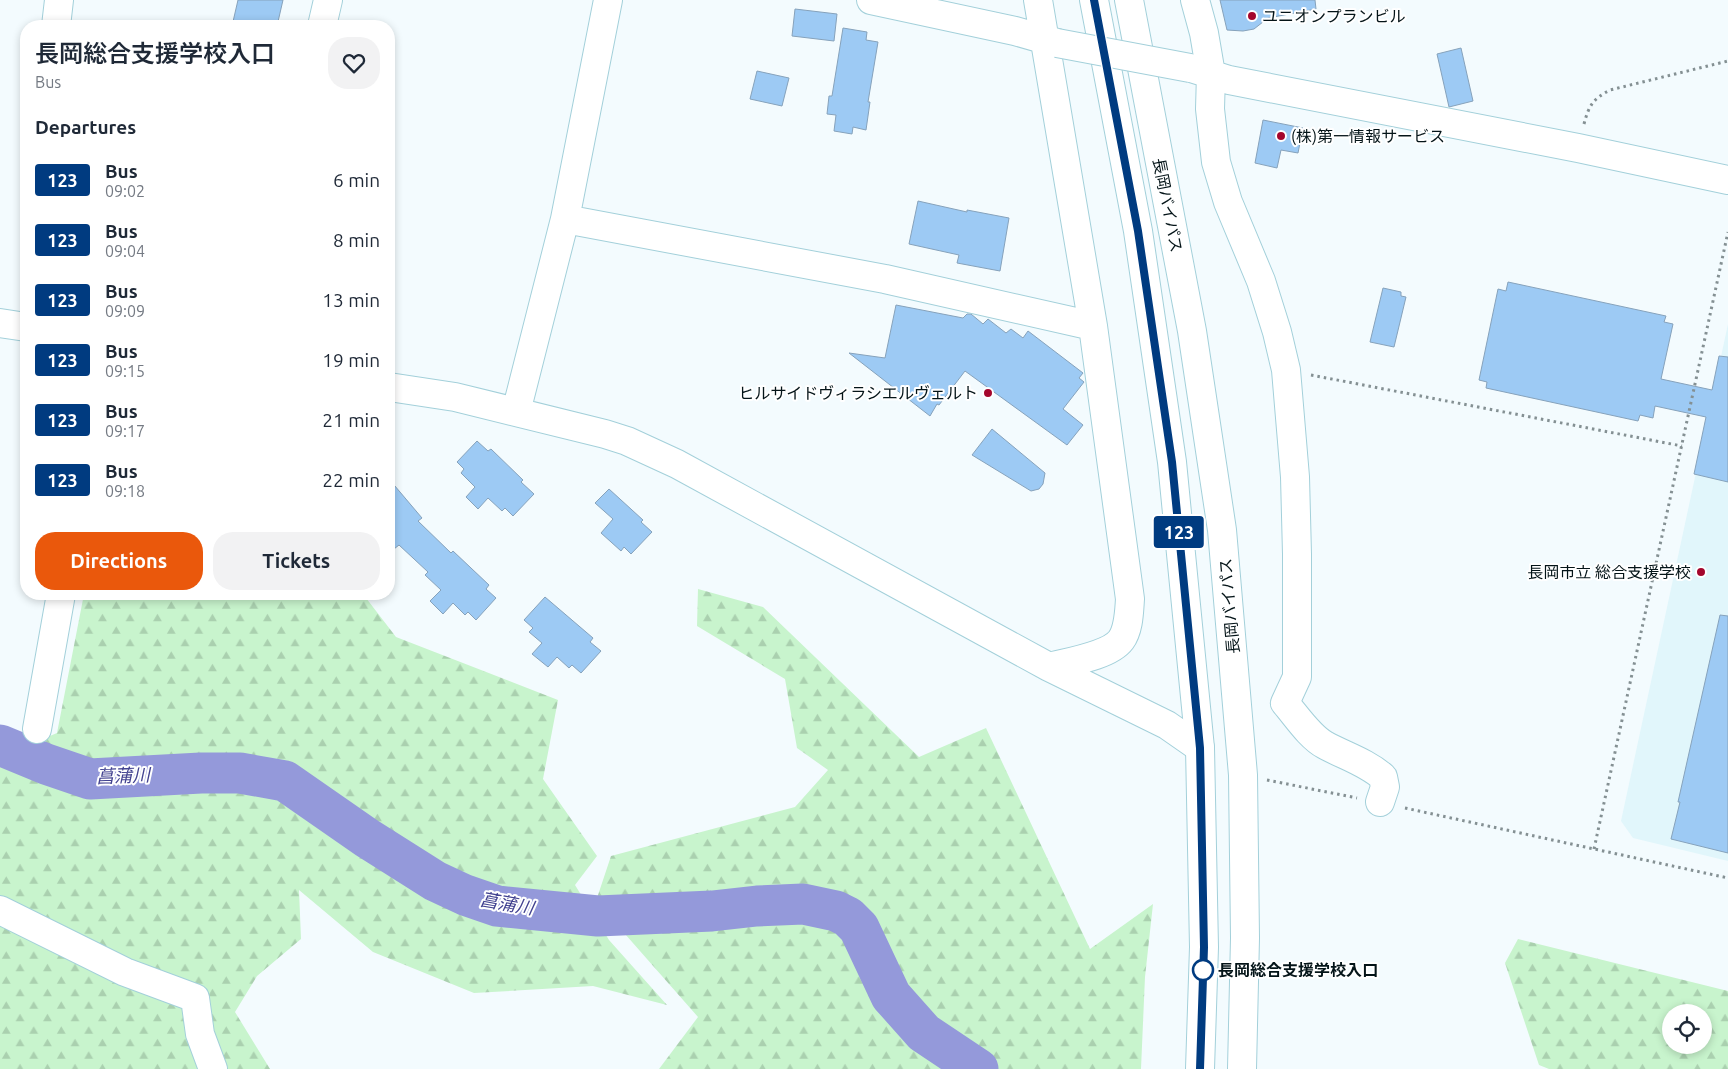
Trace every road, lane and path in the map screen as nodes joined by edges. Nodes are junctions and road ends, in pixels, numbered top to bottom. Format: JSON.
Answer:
{"nodes":[{"id":1,"x":59,"y":0,"type":"edge"},
{"id":2,"x":328,"y":0,"type":"edge"},
{"id":3,"x":608,"y":0,"type":"edge"},
{"id":4,"x":871,"y":0,"type":"edge"},
{"id":5,"x":1038,"y":0,"type":"edge"},
{"id":6,"x":1094,"y":0,"type":"edge"},
{"id":7,"x":1129,"y":0,"type":"edge"},
{"id":8,"x":1196,"y":0,"type":"edge"},
{"id":9,"x":57,"y":20,"type":"edge"},
{"id":10,"x":323,"y":20,"type":"edge"},
{"id":11,"x":1052,"y":41,"type":"junction"},
{"id":12,"x":1728,"y":61,"type":"edge"},
{"id":13,"x":1201,"y":71,"type":"junction"},
{"id":14,"x":1578,"y":148,"type":"junction"},
{"id":15,"x":1728,"y":180,"type":"edge"},
{"id":16,"x":565,"y":219,"type":"junction"},
{"id":17,"x":1728,"y":232,"type":"edge"},
{"id":18,"x":0,"y":323,"type":"edge"},
{"id":19,"x":20,"y":326,"type":"edge"},
{"id":20,"x":1093,"y":326,"type":"junction"},
{"id":21,"x":1286,"y":370,"type":"junction"},
{"id":22,"x":395,"y":388,"type":"edge"},
{"id":23,"x":516,"y":412,"type":"junction"},
{"id":24,"x":1682,"y":446,"type":"junction"},
{"id":25,"x":60,"y":600,"type":"edge"},
{"id":26,"x":1049,"y":667,"type":"junction"},
{"id":27,"x":37,"y":729,"type":"dead end"},
{"id":28,"x":1200,"y":748,"type":"junction"},
{"id":29,"x":1243,"y":775,"type":"junction"},
{"id":30,"x":1380,"y":802,"type":"junction"},
{"id":31,"x":1594,"y":848,"type":"junction"},
{"id":32,"x":1728,"y":878,"type":"edge"},
{"id":33,"x":0,"y":910,"type":"edge"},
{"id":34,"x":213,"y":1069,"type":"edge"},
{"id":35,"x":1200,"y":1069,"type":"edge"},
{"id":36,"x":1242,"y":1069,"type":"edge"}],
"edges":[{"from":1,"to":9,"type":"main road"},
{"from":2,"to":10,"type":"main road"},
{"from":3,"to":16,"type":"main road"},
{"from":4,"to":11,"type":"main road"},
{"from":5,"to":11,"type":"main road"},
{"from":6,"to":28,"type":"main road"},
{"from":7,"to":29,"type":"main road","name":"長岡バイパス"},
{"from":8,"to":13,"type":"main road"},
{"from":11,"to":13,"type":"main road","bridge":true},
{"from":11,"to":20,"type":"main road"},
{"from":12,"to":14,"type":"path"},
{"from":13,"to":14,"type":"main road"},
{"from":13,"to":21,"type":"main road"},
{"from":14,"to":15,"type":"main road"},
{"from":16,"to":20,"type":"main road"},
{"from":16,"to":23,"type":"main road"},
{"from":17,"to":24,"type":"path"},
{"from":18,"to":19,"type":"main road"},
{"from":20,"to":26,"type":"main road"},
{"from":21,"to":24,"type":"path"},
{"from":21,"to":30,"type":"main road"},
{"from":22,"to":23,"type":"main road"},
{"from":23,"to":26,"type":"main road"},
{"from":24,"to":31,"type":"path"},
{"from":25,"to":27,"type":"main road"},
{"from":26,"to":28,"type":"main road"},
{"from":28,"to":35,"type":"main road"},
{"from":29,"to":30,"type":"path"},
{"from":29,"to":36,"type":"main road","name":"長岡バイパス"},
{"from":30,"to":31,"type":"path"},
{"from":31,"to":32,"type":"path"},
{"from":33,"to":34,"type":"main road"}]}
